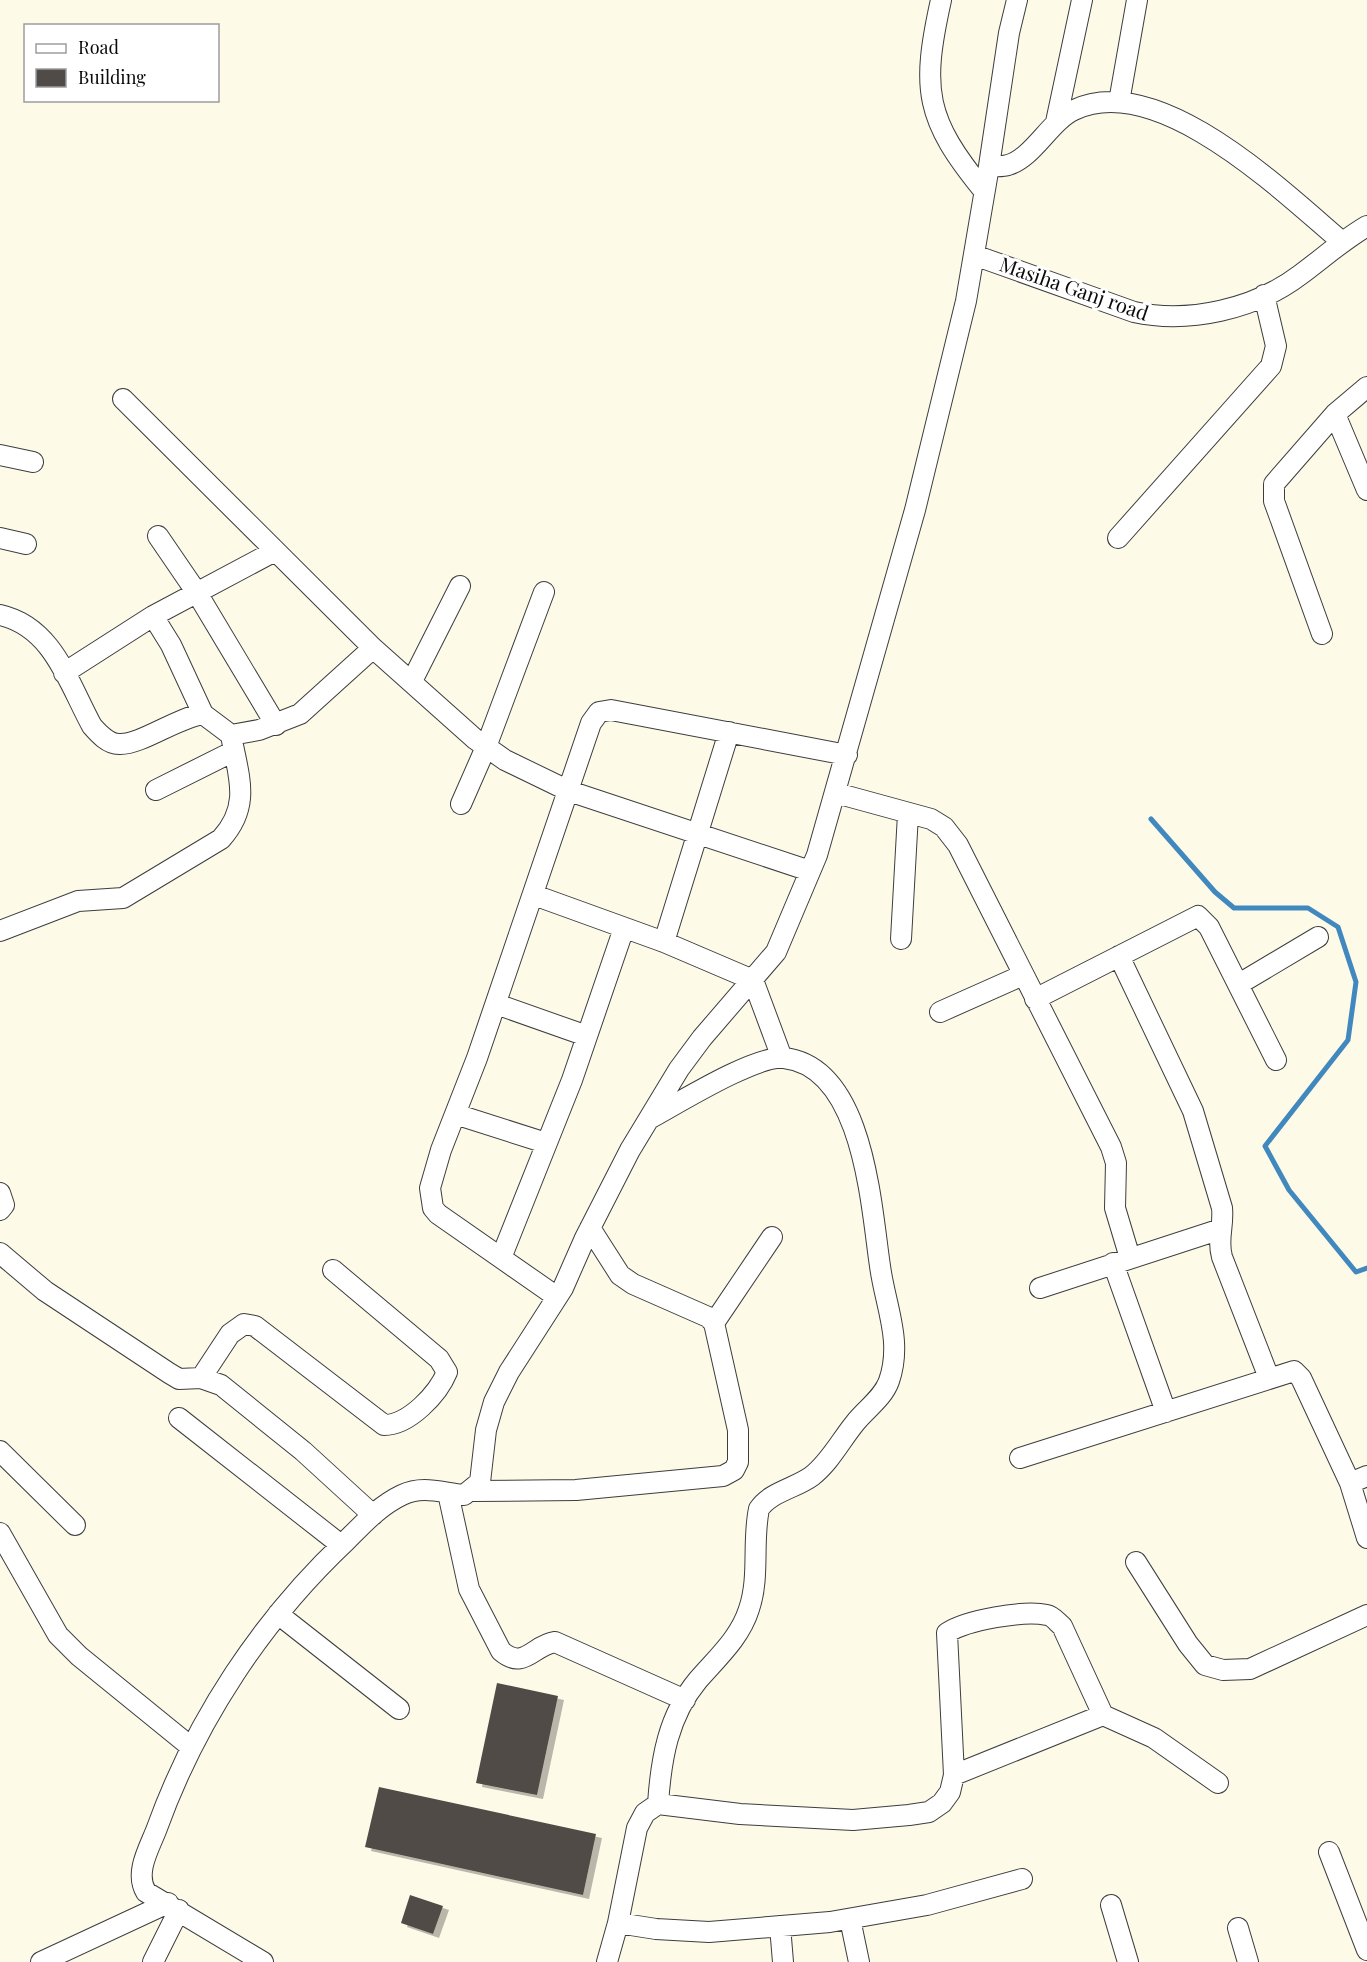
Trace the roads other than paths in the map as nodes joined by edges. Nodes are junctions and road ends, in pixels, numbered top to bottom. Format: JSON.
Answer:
{"nodes":[{"id":1,"x":941,"y":0,"type":"edge"},
{"id":2,"x":1017,"y":0,"type":"edge"},
{"id":3,"x":1082,"y":0,"type":"edge"},
{"id":4,"x":1137,"y":0,"type":"edge"},
{"id":5,"x":1119,"y":102,"type":"junction"},
{"id":6,"x":1056,"y":122,"type":"junction"},
{"id":7,"x":989,"y":166,"type":"junction"},
{"id":8,"x":984,"y":191,"type":"junction"},
{"id":9,"x":1367,"y":226,"type":"edge"},
{"id":10,"x":1341,"y":241,"type":"junction"},
{"id":11,"x":974,"y":255,"type":"junction"},
{"id":12,"x":1264,"y":296,"type":"junction"},
{"id":13,"x":1367,"y":387,"type":"edge"},
{"id":14,"x":123,"y":399,"type":"dead end"},
{"id":15,"x":1335,"y":414,"type":"junction"},
{"id":16,"x":0,"y":455,"type":"edge"},
{"id":17,"x":33,"y":462,"type":"dead end"},
{"id":18,"x":1367,"y":490,"type":"edge"},
{"id":19,"x":159,"y":536,"type":"dead end"},
{"id":20,"x":0,"y":538,"type":"edge"},
{"id":21,"x":1118,"y":538,"type":"dead end"},
{"id":22,"x":26,"y":544,"type":"dead end"},
{"id":23,"x":275,"y":551,"type":"junction"},
{"id":24,"x":460,"y":586,"type":"dead end"},
{"id":25,"x":544,"y":592,"type":"dead end"},
{"id":26,"x":197,"y":593,"type":"junction"},
{"id":27,"x":0,"y":615,"type":"edge"},
{"id":28,"x":153,"y":616,"type":"junction"},
{"id":29,"x":1322,"y":634,"type":"dead end"},
{"id":30,"x":373,"y":648,"type":"junction"},
{"id":31,"x":64,"y":673,"type":"junction"},
{"id":32,"x":412,"y":681,"type":"junction"},
{"id":33,"x":203,"y":714,"type":"junction"},
{"id":34,"x":276,"y":725,"type":"junction"},
{"id":35,"x":729,"y":732,"type":"junction"},
{"id":36,"x":232,"y":743,"type":"junction"},
{"id":37,"x":486,"y":747,"type":"junction"},
{"id":38,"x":847,"y":754,"type":"junction"},
{"id":39,"x":156,"y":790,"type":"dead end"},
{"id":40,"x":569,"y":791,"type":"junction"},
{"id":41,"x":836,"y":793,"type":"junction"},
{"id":42,"x":461,"y":804,"type":"dead end"},
{"id":43,"x":908,"y":814,"type":"junction"},
{"id":44,"x":697,"y":834,"type":"junction"},
{"id":45,"x":810,"y":871,"type":"junction"},
{"id":46,"x":534,"y":895,"type":"junction"},
{"id":47,"x":624,"y":928,"type":"junction"},
{"id":48,"x":0,"y":931,"type":"edge"},
{"id":49,"x":1318,"y":937,"type":"dead end"},
{"id":50,"x":902,"y":939,"type":"dead end"},
{"id":51,"x":664,"y":942,"type":"junction"},
{"id":52,"x":1119,"y":956,"type":"junction"},
{"id":53,"x":1023,"y":975,"type":"junction"},
{"id":54,"x":753,"y":980,"type":"junction"},
{"id":55,"x":1239,"y":984,"type":"junction"},
{"id":56,"x":1035,"y":999,"type":"junction"},
{"id":57,"x":496,"y":1004,"type":"junction"},
{"id":58,"x":940,"y":1012,"type":"dead end"},
{"id":59,"x":587,"y":1036,"type":"junction"},
{"id":60,"x":782,"y":1058,"type":"junction"},
{"id":61,"x":1276,"y":1060,"type":"dead end"},
{"id":62,"x":455,"y":1114,"type":"junction"},
{"id":63,"x":649,"y":1119,"type":"junction"},
{"id":64,"x":546,"y":1143,"type":"junction"},
{"id":65,"x":0,"y":1193,"type":"edge"},
{"id":66,"x":0,"y":1210,"type":"edge"},
{"id":67,"x":590,"y":1228,"type":"junction"},
{"id":68,"x":1221,"y":1229,"type":"junction"},
{"id":69,"x":772,"y":1237,"type":"dead end"},
{"id":70,"x":0,"y":1253,"type":"edge"},
{"id":71,"x":501,"y":1258,"type":"junction"},
{"id":72,"x":1121,"y":1260,"type":"junction"},
{"id":73,"x":333,"y":1270,"type":"dead end"},
{"id":74,"x":1040,"y":1288,"type":"dead end"},
{"id":75,"x":557,"y":1298,"type":"junction"},
{"id":76,"x":714,"y":1323,"type":"junction"},
{"id":77,"x":201,"y":1378,"type":"junction"},
{"id":78,"x":1269,"y":1378,"type":"junction"},
{"id":79,"x":1166,"y":1412,"type":"junction"},
{"id":80,"x":179,"y":1418,"type":"dead end"},
{"id":81,"x":0,"y":1451,"type":"edge"},
{"id":82,"x":1020,"y":1458,"type":"dead end"},
{"id":83,"x":1358,"y":1480,"type":"edge"},
{"id":84,"x":472,"y":1491,"type":"junction"},
{"id":85,"x":448,"y":1493,"type":"junction"},
{"id":86,"x":373,"y":1515,"type":"junction"},
{"id":87,"x":75,"y":1525,"type":"dead end"},
{"id":88,"x":1367,"y":1538,"type":"edge"},
{"id":89,"x":1,"y":1539,"type":"edge"},
{"id":90,"x":341,"y":1545,"type":"junction"},
{"id":91,"x":1136,"y":1562,"type":"dead end"},
{"id":92,"x":278,"y":1614,"type":"junction"},
{"id":93,"x":1367,"y":1615,"type":"edge"},
{"id":94,"x":685,"y":1700,"type":"junction"},
{"id":95,"x":399,"y":1709,"type":"dead end"},
{"id":96,"x":1103,"y":1715,"type":"junction"},
{"id":97,"x":191,"y":1747,"type":"junction"},
{"id":98,"x":954,"y":1775,"type":"junction"},
{"id":99,"x":1218,"y":1783,"type":"dead end"},
{"id":100,"x":658,"y":1804,"type":"junction"},
{"id":101,"x":1329,"y":1852,"type":"dead end"},
{"id":102,"x":1022,"y":1879,"type":"dead end"},
{"id":103,"x":1112,"y":1905,"type":"dead end"},
{"id":104,"x":174,"y":1906,"type":"junction"},
{"id":105,"x":850,"y":1919,"type":"junction"},
{"id":106,"x":618,"y":1923,"type":"junction"},
{"id":107,"x":780,"y":1926,"type":"junction"},
{"id":108,"x":1238,"y":1928,"type":"dead end"},
{"id":109,"x":1367,"y":1950,"type":"edge"},
{"id":110,"x":41,"y":1962,"type":"edge"},
{"id":111,"x":153,"y":1962,"type":"edge"},
{"id":112,"x":263,"y":1962,"type":"edge"},
{"id":113,"x":607,"y":1962,"type":"edge"},
{"id":114,"x":783,"y":1962,"type":"edge"},
{"id":115,"x":859,"y":1962,"type":"edge"},
{"id":116,"x":1128,"y":1962,"type":"edge"},
{"id":117,"x":1248,"y":1962,"type":"edge"}],
"edges":[{"from":1,"to":8,"type":"street"},
{"from":2,"to":7,"type":"street"},
{"from":3,"to":6,"type":"street"},
{"from":4,"to":5,"type":"street"},
{"from":5,"to":6,"type":"street"},
{"from":5,"to":10,"type":"street"},
{"from":6,"to":7,"type":"street"},
{"from":7,"to":8,"type":"street"},
{"from":8,"to":11,"type":"street"},
{"from":9,"to":10,"type":"street","name":"Masiha Ganj road"},
{"from":10,"to":12,"type":"street","name":"Masiha Ganj road"},
{"from":11,"to":12,"type":"street","name":"Masiha Ganj road"},
{"from":11,"to":38,"type":"street"},
{"from":12,"to":21,"type":"street"},
{"from":13,"to":15,"type":"street"},
{"from":14,"to":23,"type":"street"},
{"from":15,"to":18,"type":"street"},
{"from":15,"to":29,"type":"street"},
{"from":16,"to":17,"type":"street"},
{"from":19,"to":26,"type":"street"},
{"from":20,"to":22,"type":"street"},
{"from":23,"to":26,"type":"street"},
{"from":23,"to":30,"type":"street"},
{"from":24,"to":32,"type":"street"},
{"from":25,"to":37,"type":"street"},
{"from":26,"to":28,"type":"street"},
{"from":26,"to":34,"type":"street"},
{"from":27,"to":31,"type":"street"},
{"from":28,"to":31,"type":"street"},
{"from":28,"to":33,"type":"street"},
{"from":30,"to":32,"type":"street"},
{"from":30,"to":34,"type":"street"},
{"from":31,"to":33,"type":"street"},
{"from":32,"to":37,"type":"street"},
{"from":33,"to":36,"type":"street"},
{"from":34,"to":36,"type":"street"},
{"from":35,"to":38,"type":"street"},
{"from":35,"to":40,"type":"street"},
{"from":35,"to":44,"type":"street"},
{"from":36,"to":39,"type":"street"},
{"from":36,"to":48,"type":"street"},
{"from":37,"to":40,"type":"street"},
{"from":37,"to":42,"type":"street"},
{"from":38,"to":41,"type":"street"},
{"from":40,"to":44,"type":"street"},
{"from":40,"to":46,"type":"street"},
{"from":41,"to":43,"type":"street"},
{"from":41,"to":45,"type":"street"},
{"from":43,"to":50,"type":"street"},
{"from":43,"to":53,"type":"street"},
{"from":44,"to":45,"type":"street"},
{"from":44,"to":51,"type":"street"},
{"from":45,"to":54,"type":"street"},
{"from":46,"to":47,"type":"street"},
{"from":46,"to":57,"type":"street"},
{"from":47,"to":51,"type":"street"},
{"from":47,"to":59,"type":"street"},
{"from":49,"to":55,"type":"street"},
{"from":51,"to":54,"type":"street"},
{"from":52,"to":55,"type":"street"},
{"from":52,"to":56,"type":"street"},
{"from":52,"to":68,"type":"street"},
{"from":53,"to":56,"type":"street"},
{"from":53,"to":58,"type":"street"},
{"from":54,"to":60,"type":"street"},
{"from":54,"to":63,"type":"street"},
{"from":55,"to":61,"type":"street"},
{"from":56,"to":72,"type":"street"},
{"from":57,"to":59,"type":"street"},
{"from":57,"to":62,"type":"street"},
{"from":59,"to":64,"type":"street"},
{"from":60,"to":63,"type":"street"},
{"from":60,"to":94,"type":"street"},
{"from":62,"to":64,"type":"street"},
{"from":62,"to":71,"type":"street"},
{"from":63,"to":67,"type":"street"},
{"from":64,"to":71,"type":"street"},
{"from":65,"to":66,"type":"street"},
{"from":67,"to":75,"type":"street"},
{"from":67,"to":76,"type":"street"},
{"from":68,"to":72,"type":"street"},
{"from":68,"to":78,"type":"street"},
{"from":69,"to":76,"type":"street"},
{"from":70,"to":77,"type":"street"},
{"from":71,"to":75,"type":"street"},
{"from":72,"to":74,"type":"street"},
{"from":72,"to":79,"type":"street"},
{"from":73,"to":77,"type":"street"},
{"from":75,"to":84,"type":"street"},
{"from":76,"to":84,"type":"street"},
{"from":77,"to":86,"type":"street"},
{"from":78,"to":79,"type":"street"},
{"from":78,"to":83,"type":"street"},
{"from":79,"to":82,"type":"street"},
{"from":80,"to":90,"type":"street"},
{"from":81,"to":87,"type":"street"},
{"from":83,"to":88,"type":"street"},
{"from":84,"to":85,"type":"street"},
{"from":85,"to":86,"type":"street"},
{"from":85,"to":94,"type":"street"},
{"from":86,"to":90,"type":"street"},
{"from":89,"to":97,"type":"street"},
{"from":90,"to":92,"type":"street"},
{"from":91,"to":93,"type":"street"},
{"from":92,"to":95,"type":"street"},
{"from":92,"to":97,"type":"street"},
{"from":94,"to":100,"type":"street"},
{"from":96,"to":98,"type":"street"},
{"from":96,"to":98,"type":"street"},
{"from":96,"to":99,"type":"street"},
{"from":97,"to":104,"type":"street"},
{"from":98,"to":100,"type":"street"},
{"from":100,"to":106,"type":"street"},
{"from":101,"to":109,"type":"street"},
{"from":102,"to":105,"type":"street"},
{"from":103,"to":116,"type":"street"},
{"from":104,"to":110,"type":"street"},
{"from":104,"to":111,"type":"street"},
{"from":104,"to":112,"type":"street"},
{"from":105,"to":107,"type":"street"},
{"from":105,"to":115,"type":"street"},
{"from":106,"to":107,"type":"street"},
{"from":106,"to":113,"type":"street"},
{"from":107,"to":114,"type":"street"},
{"from":108,"to":117,"type":"street"}]}
